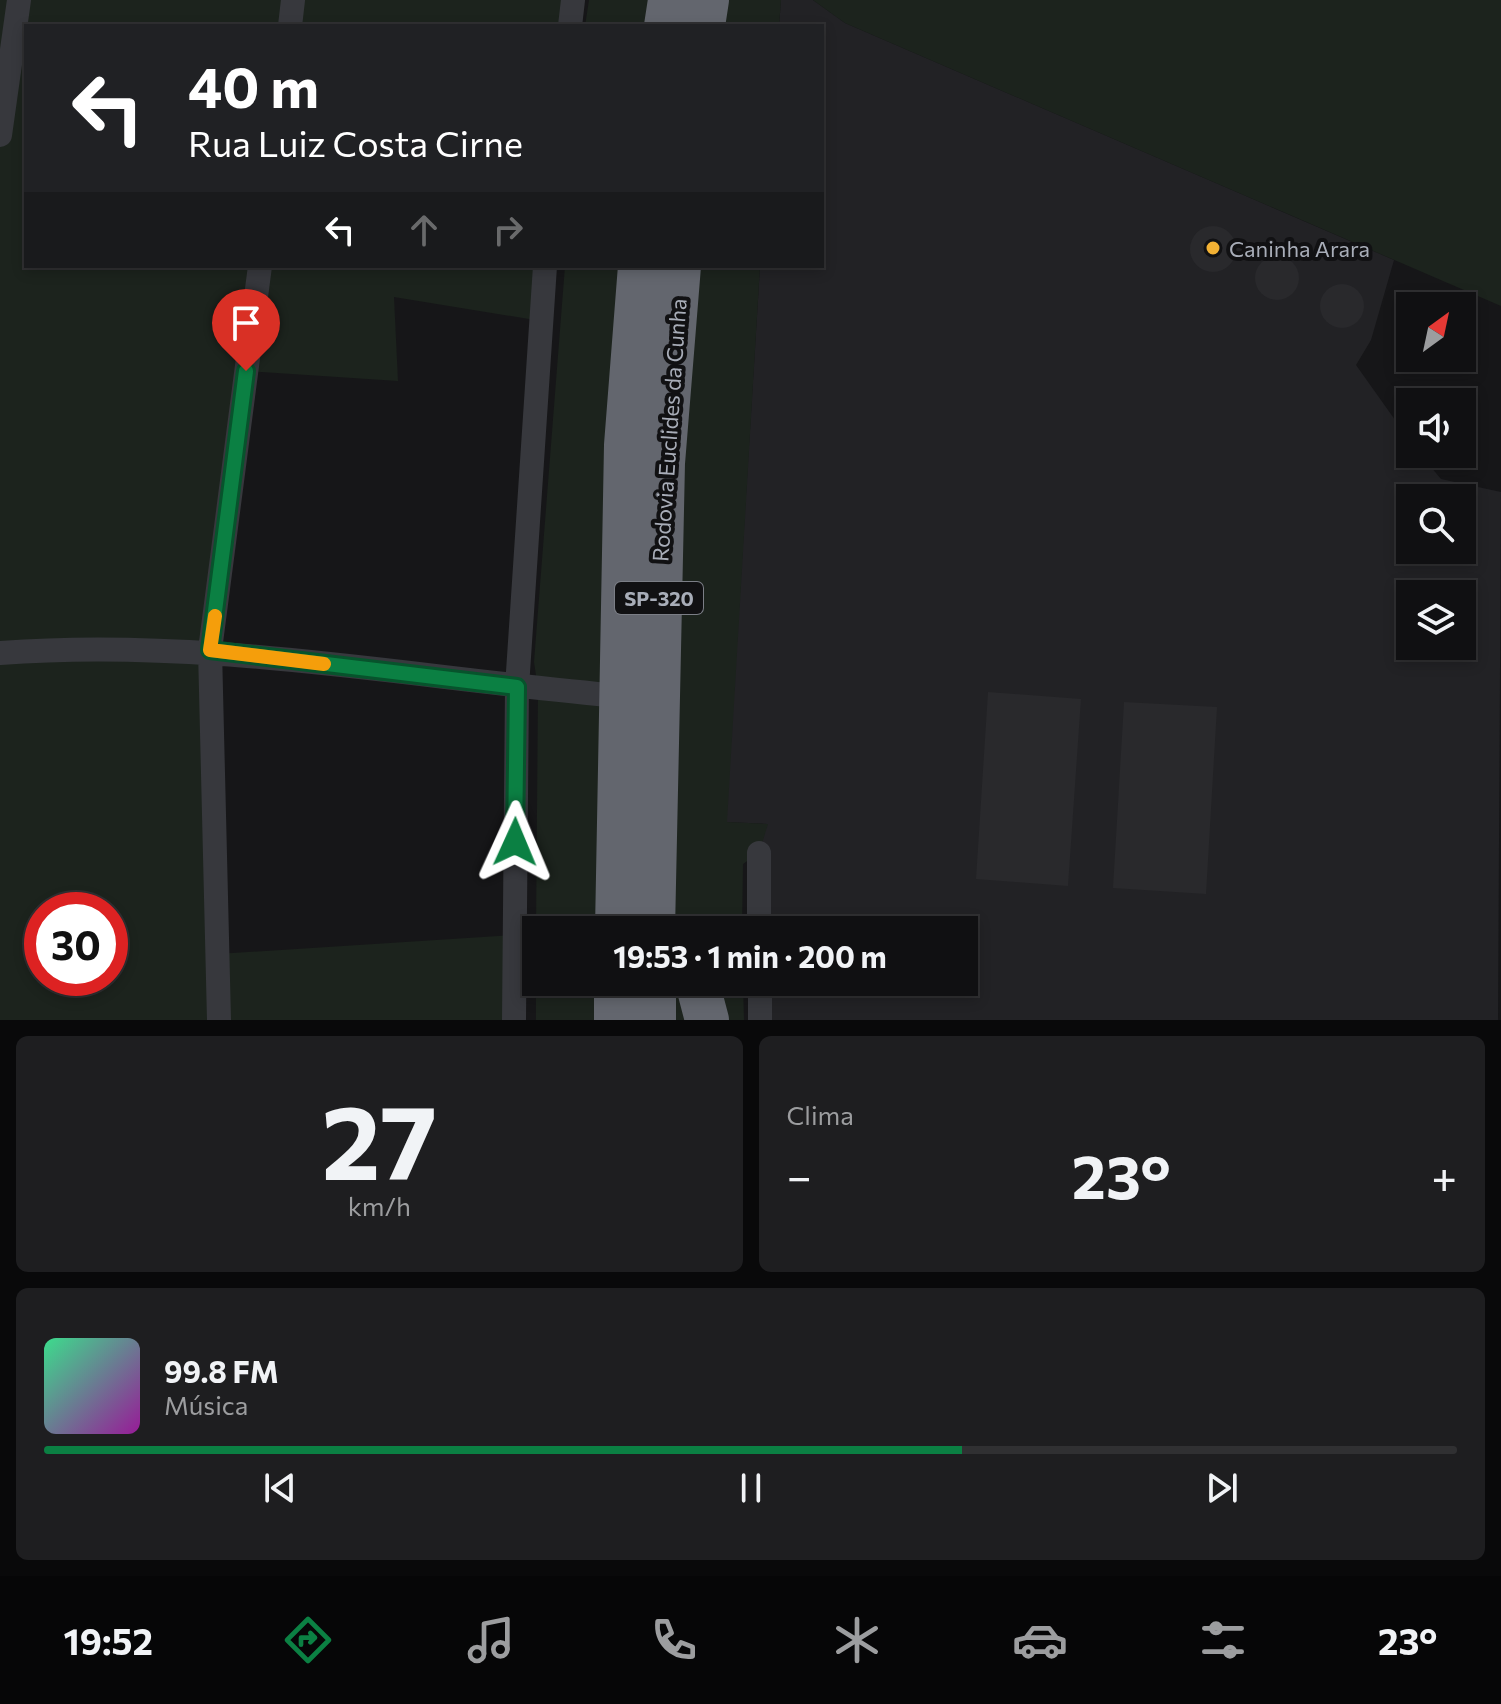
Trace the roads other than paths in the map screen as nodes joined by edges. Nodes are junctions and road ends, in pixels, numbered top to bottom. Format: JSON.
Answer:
{"nodes":[{"id":1,"x":19,"y":0,"type":"edge"},
{"id":2,"x":293,"y":0,"type":"edge"},
{"id":3,"x":573,"y":0,"type":"edge"},
{"id":4,"x":670,"y":0,"type":"edge"},
{"id":5,"x":707,"y":0,"type":"edge"},
{"id":6,"x":290,"y":24,"type":"edge"},
{"id":7,"x":570,"y":24,"type":"edge"},
{"id":8,"x":666,"y":24,"type":"edge"},
{"id":9,"x":703,"y":24,"type":"edge"},
{"id":10,"x":10,"y":110,"type":"edge"},
{"id":11,"x":0,"y":135,"type":"edge"},
{"id":12,"x":260,"y":268,"type":"edge"},
{"id":13,"x":545,"y":268,"type":"edge"},
{"id":14,"x":640,"y":268,"type":"edge"},
{"id":15,"x":679,"y":268,"type":"edge"},
{"id":16,"x":210,"y":650,"type":"junction"},
{"id":17,"x":0,"y":653,"type":"edge"},
{"id":18,"x":517,"y":687,"type":"junction"},
{"id":19,"x":620,"y":696,"type":"junction"},
{"id":20,"x":654,"y":782,"type":"junction"},
{"id":21,"x":759,"y":853,"type":"dead end"},
{"id":22,"x":617,"y":916,"type":"edge"},
{"id":23,"x":653,"y":916,"type":"edge"},
{"id":24,"x":682,"y":916,"type":"edge"},
{"id":25,"x":759,"y":916,"type":"edge"},
{"id":26,"x":616,"y":996,"type":"edge"},
{"id":27,"x":654,"y":996,"type":"edge"},
{"id":28,"x":701,"y":996,"type":"edge"},
{"id":29,"x":760,"y":996,"type":"edge"},
{"id":30,"x":219,"y":1020,"type":"edge"},
{"id":31,"x":514,"y":1020,"type":"edge"},
{"id":32,"x":616,"y":1020,"type":"edge"},
{"id":33,"x":654,"y":1020,"type":"edge"},
{"id":34,"x":707,"y":1020,"type":"edge"},
{"id":35,"x":760,"y":1020,"type":"edge"}],
"edges":[{"from":1,"to":10,"type":"street"},
{"from":2,"to":6,"type":"street"},
{"from":3,"to":7,"type":"street"},
{"from":4,"to":8,"type":"highway"},
{"from":5,"to":9,"type":"highway"},
{"from":10,"to":11,"type":"street"},
{"from":12,"to":16,"type":"street"},
{"from":13,"to":18,"type":"street"},
{"from":14,"to":19,"type":"highway","name":"Rodovia Euclides da Cunha","number":"SP-320"},
{"from":15,"to":20,"type":"highway","name":"Rodovia Euclides da Cunha","number":"SP-320"},
{"from":16,"to":17,"type":"street"},
{"from":16,"to":18,"type":"street"},
{"from":16,"to":30,"type":"street"},
{"from":18,"to":19,"type":"street"},
{"from":18,"to":31,"type":"street"},
{"from":19,"to":22,"type":"highway","name":"Rodovia Euclides da Cunha","number":"SP-320"},
{"from":20,"to":23,"type":"highway","name":"Rodovia Euclides da Cunha","number":"SP-320"},
{"from":20,"to":24,"type":"highway"},
{"from":21,"to":25,"type":"street"},
{"from":26,"to":32,"type":"highway"},
{"from":27,"to":33,"type":"highway"},
{"from":28,"to":34,"type":"highway"},
{"from":29,"to":35,"type":"street"}]}
